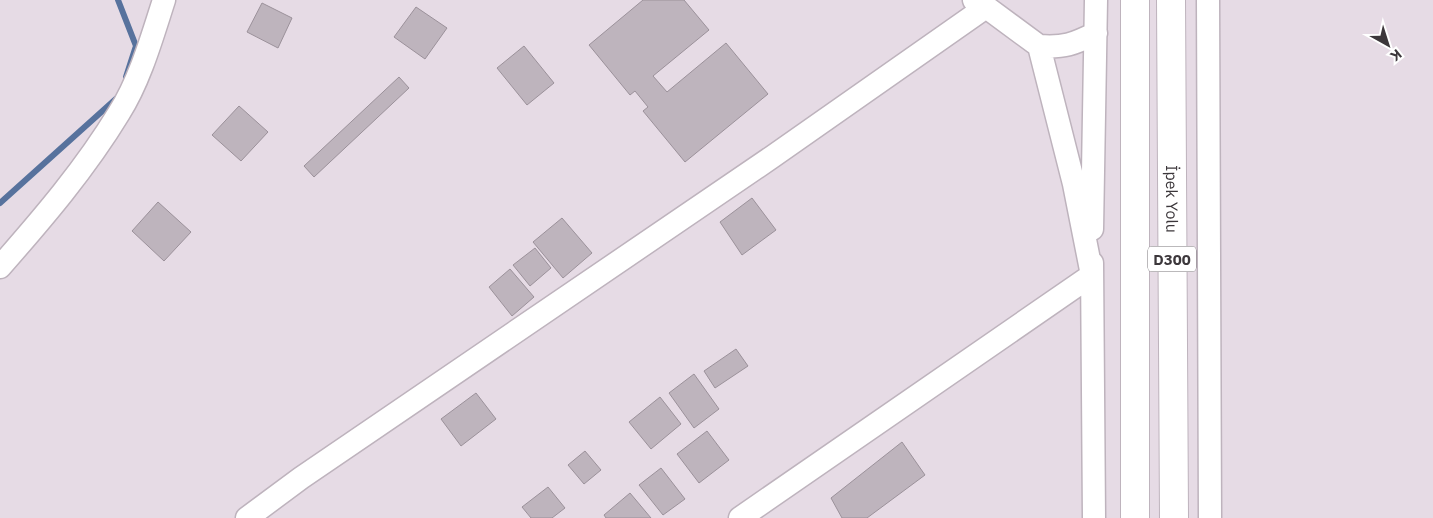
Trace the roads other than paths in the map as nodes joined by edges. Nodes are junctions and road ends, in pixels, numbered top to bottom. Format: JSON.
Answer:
{"nodes":[{"id":1,"x":164,"y":0,"type":"edge"},
{"id":2,"x":1096,"y":0,"type":"edge"},
{"id":3,"x":1135,"y":0,"type":"edge"},
{"id":4,"x":1171,"y":0,"type":"edge"},
{"id":5,"x":1208,"y":0,"type":"edge"},
{"id":6,"x":980,"y":3,"type":"edge"},
{"id":7,"x":1096,"y":33,"type":"junction"},
{"id":8,"x":1038,"y":46,"type":"junction"},
{"id":9,"x":0,"y":267,"type":"edge"},
{"id":10,"x":1092,"y":276,"type":"junction"},
{"id":11,"x":247,"y":518,"type":"edge"},
{"id":12,"x":740,"y":518,"type":"edge"},
{"id":13,"x":1094,"y":518,"type":"edge"},
{"id":14,"x":1136,"y":518,"type":"edge"},
{"id":15,"x":1174,"y":518,"type":"edge"},
{"id":16,"x":1210,"y":518,"type":"edge"}],
"edges":[{"from":1,"to":9,"type":"street"},
{"from":2,"to":7,"type":"street"},
{"from":3,"to":14,"type":"highway","number":"D300"},
{"from":4,"to":15,"type":"highway","name":"İpek Yolu","number":"D300"},
{"from":5,"to":16,"type":"street"},
{"from":6,"to":8,"type":"street"},
{"from":6,"to":11,"type":"street"},
{"from":7,"to":8,"type":"street"},
{"from":7,"to":10,"type":"street"},
{"from":8,"to":10,"type":"street"},
{"from":10,"to":12,"type":"street"},
{"from":10,"to":13,"type":"street"}]}
